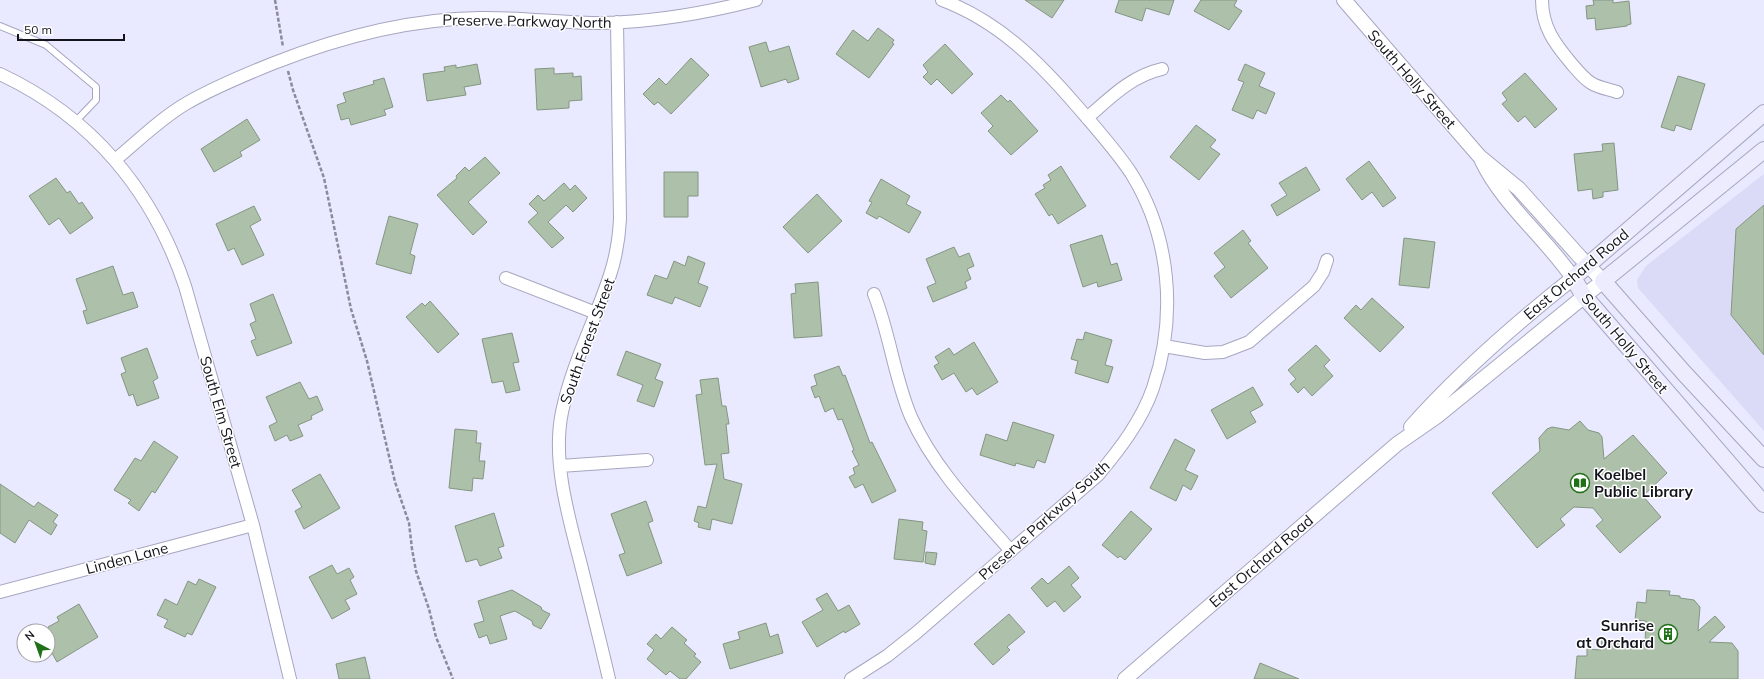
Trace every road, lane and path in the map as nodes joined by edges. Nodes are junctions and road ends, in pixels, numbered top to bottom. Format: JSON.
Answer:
{"nodes":[{"id":1,"x":275,"y":0,"type":"edge"},
{"id":2,"x":756,"y":0,"type":"edge"},
{"id":3,"x":942,"y":0,"type":"edge"},
{"id":4,"x":1344,"y":0,"type":"edge"},
{"id":5,"x":1542,"y":0,"type":"edge"},
{"id":6,"x":618,"y":22,"type":"junction"},
{"id":7,"x":0,"y":26,"type":"edge"},
{"id":8,"x":285,"y":58,"type":"junction"},
{"id":9,"x":1162,"y":70,"type":"dead end"},
{"id":10,"x":0,"y":74,"type":"edge"},
{"id":11,"x":1617,"y":92,"type":"dead end"},
{"id":12,"x":1764,"y":113,"type":"edge"},
{"id":13,"x":1087,"y":118,"type":"junction"},
{"id":14,"x":76,"y":122,"type":"junction"},
{"id":15,"x":1764,"y":150,"type":"edge"},
{"id":16,"x":1480,"y":157,"type":"junction"},
{"id":17,"x":115,"y":160,"type":"junction"},
{"id":18,"x":1327,"y":260,"type":"dead end"},
{"id":19,"x":1588,"y":266,"type":"junction"},
{"id":20,"x":506,"y":278,"type":"dead end"},
{"id":21,"x":1573,"y":278,"type":"junction"},
{"id":22,"x":1604,"y":281,"type":"junction"},
{"id":23,"x":874,"y":294,"type":"dead end"},
{"id":24,"x":1584,"y":296,"type":"junction"},
{"id":25,"x":596,"y":313,"type":"junction"},
{"id":26,"x":1164,"y":346,"type":"junction"},
{"id":27,"x":1397,"y":444,"type":"junction"},
{"id":28,"x":1764,"y":459,"type":"edge"},
{"id":29,"x":647,"y":460,"type":"dead end"},
{"id":30,"x":560,"y":466,"type":"junction"},
{"id":31,"x":1764,"y":504,"type":"edge"},
{"id":32,"x":253,"y":525,"type":"junction"},
{"id":33,"x":1011,"y":551,"type":"junction"},
{"id":34,"x":0,"y":592,"type":"edge"},
{"id":35,"x":290,"y":679,"type":"edge"},
{"id":36,"x":453,"y":679,"type":"edge"},
{"id":37,"x":610,"y":679,"type":"edge"},
{"id":38,"x":851,"y":679,"type":"edge"},
{"id":39,"x":1125,"y":679,"type":"edge"}],
"edges":[{"from":1,"to":8,"type":"path"},
{"from":2,"to":6,"type":"street","name":"Preserve Parkway North"},
{"from":3,"to":13,"type":"street"},
{"from":4,"to":16,"type":"street","name":"South Holly Street"},
{"from":5,"to":11,"type":"street"},
{"from":6,"to":8,"type":"street","name":"Preserve Parkway North"},
{"from":6,"to":25,"type":"street","name":"South Forest Street"},
{"from":7,"to":14,"type":"lane"},
{"from":8,"to":17,"type":"street","name":"Preserve Parkway North"},
{"from":8,"to":36,"type":"path"},
{"from":9,"to":13,"type":"street"},
{"from":10,"to":14,"type":"street"},
{"from":12,"to":19,"type":"main road","name":"East Orchard Road"},
{"from":13,"to":26,"type":"street","name":"Preserve Parkway South"},
{"from":14,"to":17,"type":"street"},
{"from":15,"to":22,"type":"main road","name":"East Orchard Road"},
{"from":16,"to":19,"type":"street","name":"South Holly Street"},
{"from":16,"to":21,"type":"street","name":"South Holly Street"},
{"from":17,"to":32,"type":"street","name":"South Elm Street"},
{"from":18,"to":26,"type":"street"},
{"from":19,"to":21,"type":"main road","name":"East Orchard Road"},
{"from":19,"to":22,"type":"street","name":"South Holly Street"},
{"from":20,"to":25,"type":"street"},
{"from":21,"to":24,"type":"main road","name":"South Holly Street"},
{"from":21,"to":27,"type":"street","name":"East Orchard Road"},
{"from":22,"to":24,"type":"street","name":"East Orchard Road"},
{"from":22,"to":28,"type":"main road","name":"South Holly Street"},
{"from":23,"to":33,"type":"street"},
{"from":24,"to":27,"type":"street","name":"East Orchard Road"},
{"from":24,"to":31,"type":"main road","name":"South Holly Street"},
{"from":25,"to":30,"type":"street","name":"South Forest Street"},
{"from":26,"to":33,"type":"street","name":"Preserve Parkway South"},
{"from":27,"to":39,"type":"street","name":"East Orchard Road"},
{"from":29,"to":30,"type":"street"},
{"from":30,"to":37,"type":"street","name":"South Forest Street"},
{"from":32,"to":34,"type":"street","name":"Linden Lane"},
{"from":32,"to":35,"type":"street","name":"South Elm Street"},
{"from":33,"to":38,"type":"street","name":"Preserve Parkway South"}]}
